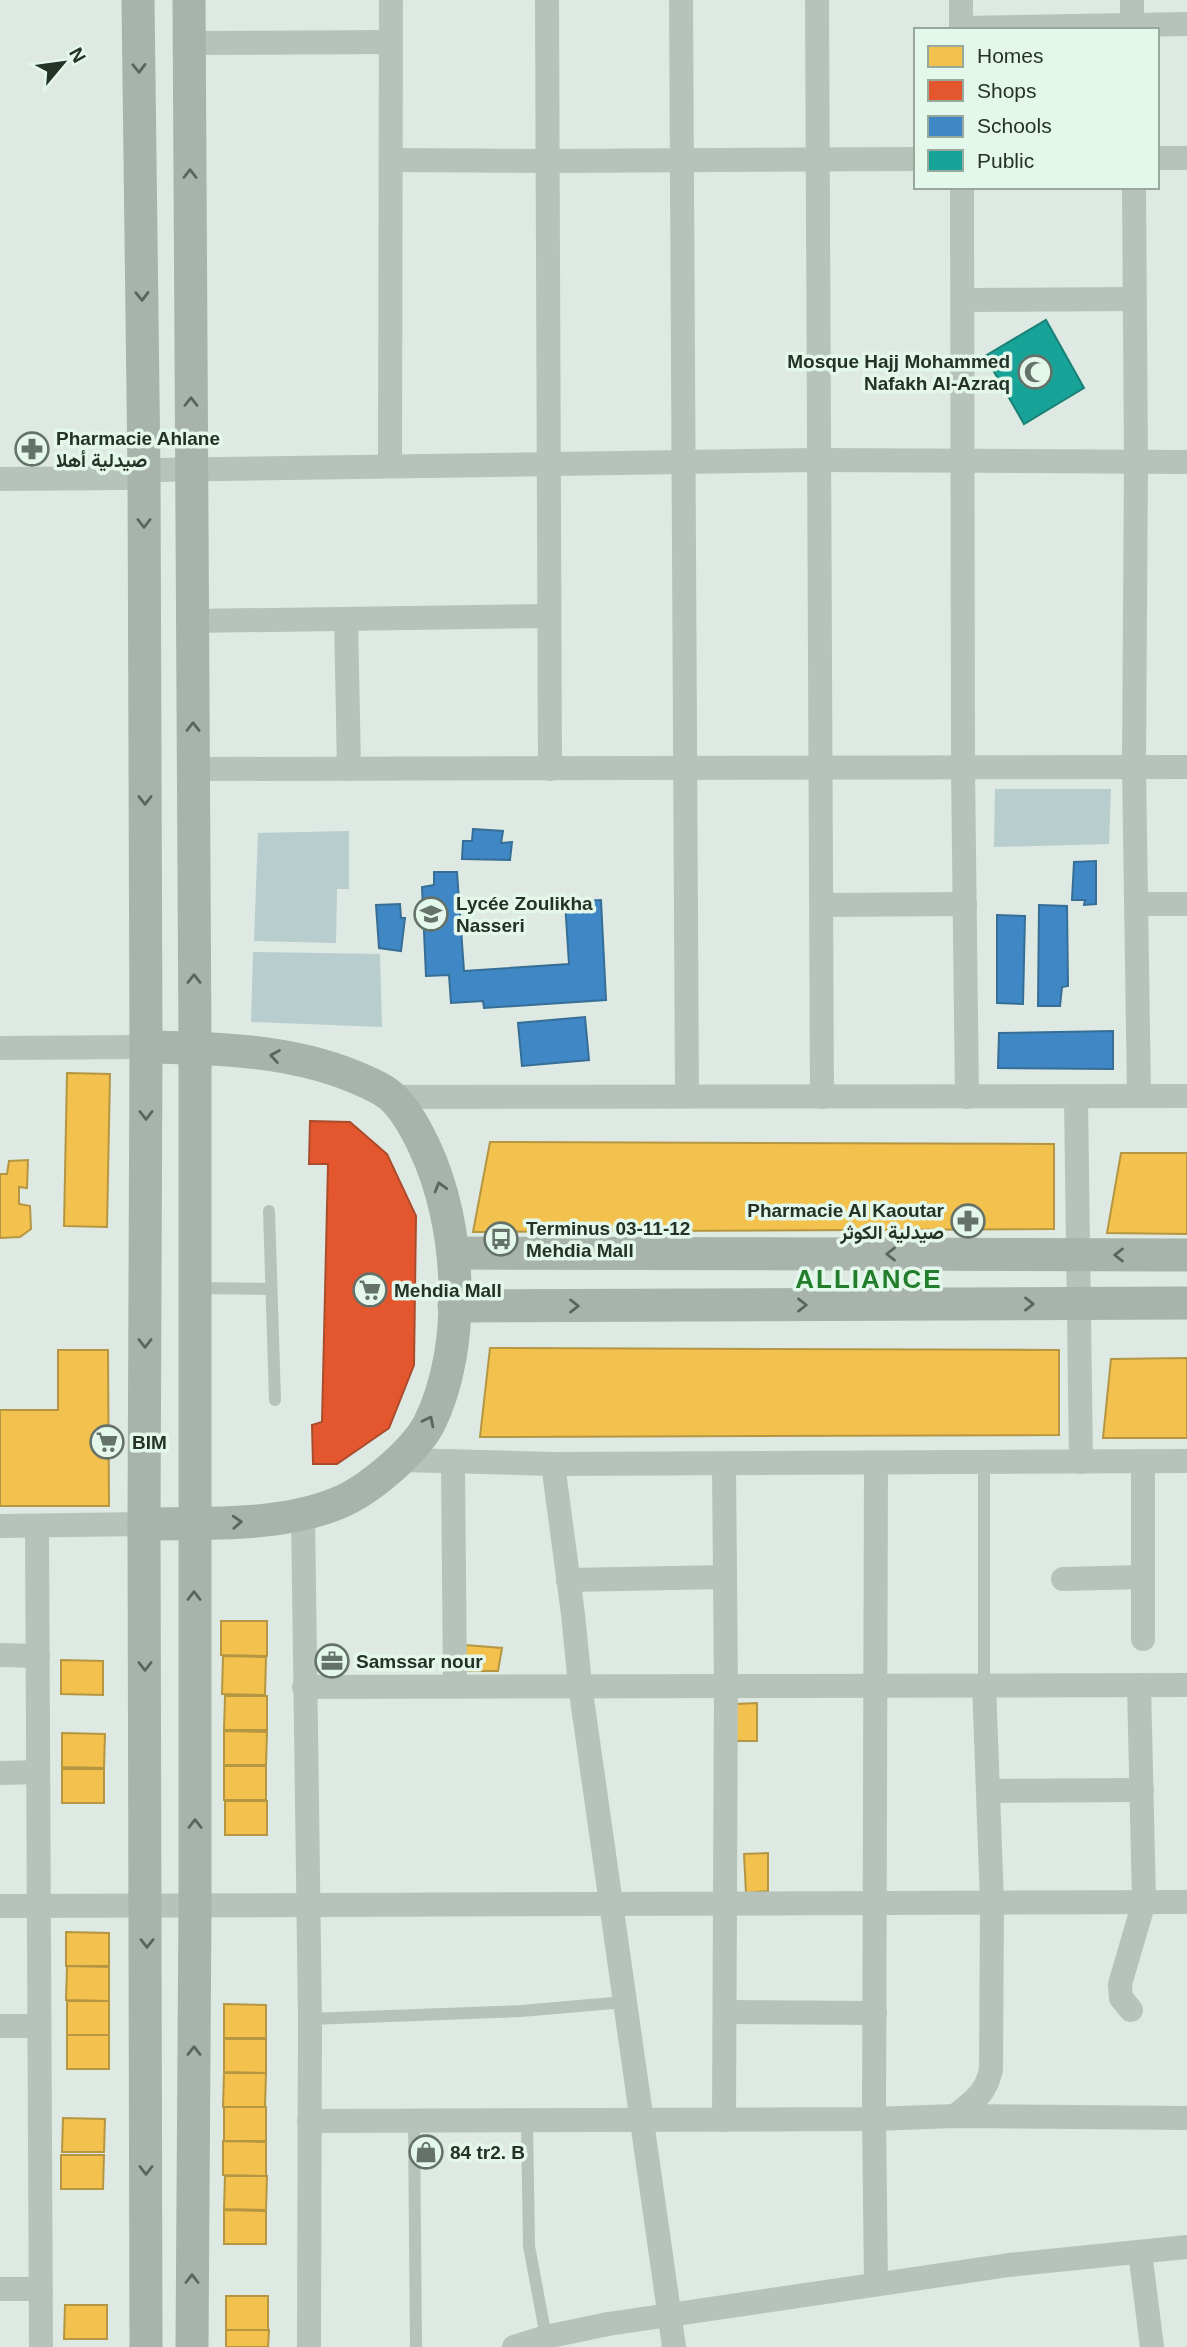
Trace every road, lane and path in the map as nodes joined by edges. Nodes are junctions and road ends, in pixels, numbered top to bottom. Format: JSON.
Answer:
{"nodes":[{"id":1,"x":138,"y":0,"type":"edge"},
{"id":2,"x":189,"y":0,"type":"edge"},
{"id":3,"x":391,"y":0,"type":"edge"},
{"id":4,"x":547,"y":0,"type":"edge"},
{"id":5,"x":681,"y":0,"type":"edge"},
{"id":6,"x":817,"y":0,"type":"edge"},
{"id":7,"x":961,"y":0,"type":"edge"},
{"id":8,"x":1132,"y":0,"type":"edge"},
{"id":9,"x":1187,"y":24,"type":"edge"},
{"id":10,"x":1132,"y":27,"type":"edge"},
{"id":11,"x":961,"y":28,"type":"edge"},
{"id":12,"x":1046,"y":28,"type":"edge"},
{"id":13,"x":391,"y":42,"type":"junction"},
{"id":14,"x":190,"y":43,"type":"junction"},
{"id":15,"x":1159,"y":158,"type":"edge"},
{"id":16,"x":1187,"y":158,"type":"edge"},
{"id":17,"x":818,"y":159,"type":"junction"},
{"id":18,"x":914,"y":159,"type":"edge"},
{"id":19,"x":391,"y":160,"type":"junction"},
{"id":20,"x":682,"y":160,"type":"junction"},
{"id":21,"x":549,"y":162,"type":"junction"},
{"id":22,"x":962,"y":189,"type":"edge"},
{"id":23,"x":1134,"y":189,"type":"edge"},
{"id":24,"x":1135,"y":299,"type":"junction"},
{"id":25,"x":963,"y":300,"type":"junction"},
{"id":26,"x":818,"y":460,"type":"junction"},
{"id":27,"x":682,"y":461,"type":"junction"},
{"id":28,"x":964,"y":461,"type":"junction"},
{"id":29,"x":548,"y":462,"type":"junction"},
{"id":30,"x":1136,"y":462,"type":"junction"},
{"id":31,"x":1187,"y":462,"type":"edge"},
{"id":32,"x":390,"y":466,"type":"junction"},
{"id":33,"x":192,"y":470,"type":"junction"},
{"id":34,"x":144,"y":473,"type":"junction"},
{"id":35,"x":0,"y":479,"type":"edge"},
{"id":36,"x":549,"y":616,"type":"junction"},
{"id":37,"x":346,"y":619,"type":"junction"},
{"id":38,"x":193,"y":621,"type":"junction"},
{"id":39,"x":1134,"y":767,"type":"junction"},
{"id":40,"x":1187,"y":767,"type":"edge"},
{"id":41,"x":686,"y":768,"type":"junction"},
{"id":42,"x":820,"y":768,"type":"junction"},
{"id":43,"x":193,"y":769,"type":"junction"},
{"id":44,"x":349,"y":769,"type":"junction"},
{"id":45,"x":550,"y":769,"type":"junction"},
{"id":46,"x":963,"y":769,"type":"junction"},
{"id":47,"x":965,"y":904,"type":"junction"},
{"id":48,"x":1136,"y":904,"type":"junction"},
{"id":49,"x":1187,"y":904,"type":"edge"},
{"id":50,"x":822,"y":905,"type":"junction"},
{"id":51,"x":146,"y":1047,"type":"junction"},
{"id":52,"x":195,"y":1047,"type":"junction"},
{"id":53,"x":0,"y":1048,"type":"edge"},
{"id":54,"x":687,"y":1096,"type":"junction"},
{"id":55,"x":1139,"y":1096,"type":"junction"},
{"id":56,"x":1187,"y":1096,"type":"edge"},
{"id":57,"x":392,"y":1097,"type":"junction"},
{"id":58,"x":822,"y":1097,"type":"junction"},
{"id":59,"x":967,"y":1097,"type":"junction"},
{"id":60,"x":1076,"y":1097,"type":"junction"},
{"id":61,"x":269,"y":1210,"type":"dead end"},
{"id":62,"x":453,"y":1253,"type":"junction"},
{"id":63,"x":1079,"y":1255,"type":"junction"},
{"id":64,"x":1187,"y":1255,"type":"edge"},
{"id":65,"x":194,"y":1288,"type":"junction"},
{"id":66,"x":271,"y":1289,"type":"junction"},
{"id":67,"x":1187,"y":1303,"type":"edge"},
{"id":68,"x":1079,"y":1304,"type":"junction"},
{"id":69,"x":454,"y":1306,"type":"junction"},
{"id":70,"x":275,"y":1400,"type":"dead end"},
{"id":71,"x":402,"y":1460,"type":"junction"},
{"id":72,"x":453,"y":1461,"type":"junction"},
{"id":73,"x":1143,"y":1461,"type":"junction"},
{"id":74,"x":1187,"y":1461,"type":"edge"},
{"id":75,"x":1082,"y":1462,"type":"junction"},
{"id":76,"x":876,"y":1463,"type":"junction"},
{"id":77,"x":984,"y":1463,"type":"junction"},
{"id":78,"x":553,"y":1464,"type":"junction"},
{"id":79,"x":724,"y":1464,"type":"junction"},
{"id":80,"x":303,"y":1514,"type":"junction"},
{"id":81,"x":193,"y":1523,"type":"junction"},
{"id":82,"x":144,"y":1524,"type":"junction"},
{"id":83,"x":0,"y":1526,"type":"edge"},
{"id":84,"x":37,"y":1526,"type":"junction"},
{"id":85,"x":725,"y":1577,"type":"junction"},
{"id":86,"x":1143,"y":1577,"type":"junction"},
{"id":87,"x":1063,"y":1579,"type":"dead end"},
{"id":88,"x":568,"y":1580,"type":"junction"},
{"id":89,"x":1143,"y":1639,"type":"dead end"},
{"id":90,"x":0,"y":1655,"type":"edge"},
{"id":91,"x":38,"y":1656,"type":"junction"},
{"id":92,"x":984,"y":1684,"type":"junction"},
{"id":93,"x":580,"y":1685,"type":"junction"},
{"id":94,"x":726,"y":1685,"type":"junction"},
{"id":95,"x":876,"y":1685,"type":"junction"},
{"id":96,"x":1139,"y":1685,"type":"junction"},
{"id":97,"x":1187,"y":1685,"type":"edge"},
{"id":98,"x":304,"y":1686,"type":"junction"},
{"id":99,"x":455,"y":1686,"type":"junction"},
{"id":100,"x":38,"y":1772,"type":"junction"},
{"id":101,"x":0,"y":1773,"type":"edge"},
{"id":102,"x":1142,"y":1790,"type":"junction"},
{"id":103,"x":988,"y":1791,"type":"junction"},
{"id":104,"x":992,"y":1902,"type":"junction"},
{"id":105,"x":1144,"y":1902,"type":"junction"},
{"id":106,"x":1187,"y":1902,"type":"edge"},
{"id":107,"x":725,"y":1903,"type":"junction"},
{"id":108,"x":876,"y":1903,"type":"junction"},
{"id":109,"x":611,"y":1904,"type":"junction"},
{"id":110,"x":147,"y":1905,"type":"junction"},
{"id":111,"x":195,"y":1905,"type":"junction"},
{"id":112,"x":0,"y":1906,"type":"edge"},
{"id":113,"x":39,"y":1906,"type":"junction"},
{"id":114,"x":306,"y":1906,"type":"junction"},
{"id":115,"x":625,"y":2002,"type":"junction"},
{"id":116,"x":1131,"y":2010,"type":"dead end"},
{"id":117,"x":725,"y":2012,"type":"junction"},
{"id":118,"x":875,"y":2013,"type":"junction"},
{"id":119,"x":310,"y":2019,"type":"junction"},
{"id":120,"x":0,"y":2026,"type":"edge"},
{"id":121,"x":39,"y":2026,"type":"junction"},
{"id":122,"x":955,"y":2116,"type":"junction"},
{"id":123,"x":1187,"y":2118,"type":"edge"},
{"id":124,"x":874,"y":2119,"type":"junction"},
{"id":125,"x":641,"y":2120,"type":"junction"},
{"id":126,"x":724,"y":2120,"type":"junction"},
{"id":127,"x":309,"y":2121,"type":"junction"},
{"id":128,"x":414,"y":2122,"type":"junction"},
{"id":129,"x":527,"y":2122,"type":"junction"},
{"id":130,"x":1187,"y":2246,"type":"edge"},
{"id":131,"x":1140,"y":2252,"type":"junction"},
{"id":132,"x":876,"y":2284,"type":"junction"},
{"id":133,"x":0,"y":2289,"type":"edge"},
{"id":134,"x":41,"y":2289,"type":"junction"},
{"id":135,"x":670,"y":2315,"type":"junction"},
{"id":136,"x":546,"y":2337,"type":"junction"},
{"id":137,"x":41,"y":2347,"type":"edge"},
{"id":138,"x":146,"y":2347,"type":"edge"},
{"id":139,"x":192,"y":2347,"type":"edge"},
{"id":140,"x":309,"y":2347,"type":"edge"},
{"id":141,"x":416,"y":2347,"type":"edge"},
{"id":142,"x":514,"y":2347,"type":"edge"},
{"id":143,"x":674,"y":2347,"type":"edge"},
{"id":144,"x":1152,"y":2347,"type":"edge"}],
"edges":[{"from":1,"to":34,"type":"street","one_way":true},
{"from":2,"to":14,"type":"street"},
{"from":3,"to":13,"type":"street"},
{"from":4,"to":21,"type":"street"},
{"from":5,"to":20,"type":"street"},
{"from":6,"to":17,"type":"street"},
{"from":7,"to":11,"type":"street"},
{"from":8,"to":10,"type":"street"},
{"from":9,"to":10,"type":"street"},
{"from":10,"to":12,"type":"street"},
{"from":13,"to":14,"type":"street"},
{"from":13,"to":19,"type":"street"},
{"from":33,"to":14,"type":"street","one_way":true},
{"from":15,"to":16,"type":"street"},
{"from":17,"to":18,"type":"street"},
{"from":17,"to":20,"type":"street"},
{"from":17,"to":26,"type":"street"},
{"from":19,"to":21,"type":"street"},
{"from":19,"to":32,"type":"street"},
{"from":20,"to":21,"type":"street"},
{"from":20,"to":27,"type":"street"},
{"from":21,"to":29,"type":"street"},
{"from":22,"to":25,"type":"street"},
{"from":23,"to":24,"type":"street"},
{"from":24,"to":25,"type":"street"},
{"from":24,"to":30,"type":"street"},
{"from":25,"to":28,"type":"street"},
{"from":26,"to":27,"type":"street"},
{"from":26,"to":28,"type":"street"},
{"from":26,"to":42,"type":"street"},
{"from":27,"to":29,"type":"street"},
{"from":27,"to":41,"type":"street"},
{"from":28,"to":30,"type":"street"},
{"from":28,"to":46,"type":"street"},
{"from":29,"to":32,"type":"street"},
{"from":29,"to":36,"type":"street"},
{"from":30,"to":31,"type":"street"},
{"from":30,"to":39,"type":"street"},
{"from":32,"to":33,"type":"street"},
{"from":33,"to":34,"type":"street"},
{"from":33,"to":38,"type":"street"},
{"from":34,"to":35,"type":"street"},
{"from":34,"to":51,"type":"street","one_way":true},
{"from":36,"to":37,"type":"street"},
{"from":36,"to":45,"type":"street"},
{"from":37,"to":38,"type":"street"},
{"from":37,"to":44,"type":"street"},
{"from":43,"to":38,"type":"street","one_way":true},
{"from":39,"to":40,"type":"street"},
{"from":39,"to":46,"type":"street"},
{"from":39,"to":48,"type":"street"},
{"from":41,"to":42,"type":"street"},
{"from":41,"to":45,"type":"street"},
{"from":41,"to":54,"type":"street"},
{"from":42,"to":46,"type":"street"},
{"from":42,"to":50,"type":"street"},
{"from":43,"to":44,"type":"street"},
{"from":52,"to":43,"type":"street","one_way":true},
{"from":44,"to":45,"type":"street"},
{"from":46,"to":47,"type":"street"},
{"from":47,"to":50,"type":"street"},
{"from":47,"to":59,"type":"street"},
{"from":48,"to":49,"type":"street"},
{"from":48,"to":55,"type":"street"},
{"from":50,"to":58,"type":"street"},
{"from":51,"to":52,"type":"street"},
{"from":51,"to":53,"type":"street"},
{"from":51,"to":82,"type":"street","one_way":true},
{"from":57,"to":52,"type":"street","one_way":true},
{"from":52,"to":65,"type":"street"},
{"from":54,"to":57,"type":"street"},
{"from":54,"to":58,"type":"street"},
{"from":55,"to":56,"type":"street"},
{"from":55,"to":60,"type":"street"},
{"from":62,"to":57,"type":"street","one_way":true},
{"from":58,"to":59,"type":"street"},
{"from":59,"to":60,"type":"street"},
{"from":60,"to":63,"type":"street"},
{"from":61,"to":66,"type":"lane"},
{"from":63,"to":62,"type":"street","one_way":true},
{"from":62,"to":69,"type":"street"},
{"from":64,"to":63,"type":"street","one_way":true},
{"from":63,"to":68,"type":"street"},
{"from":65,"to":66,"type":"lane"},
{"from":65,"to":81,"type":"street"},
{"from":66,"to":70,"type":"lane"},
{"from":67,"to":68,"type":"street"},
{"from":69,"to":68,"type":"street","one_way":true},
{"from":68,"to":75,"type":"street"},
{"from":71,"to":69,"type":"street","one_way":true},
{"from":71,"to":72,"type":"street"},
{"from":71,"to":80,"type":"street"},
{"from":72,"to":78,"type":"street"},
{"from":72,"to":99,"type":"street"},
{"from":73,"to":74,"type":"street"},
{"from":73,"to":75,"type":"street"},
{"from":73,"to":86,"type":"street"},
{"from":75,"to":77,"type":"street"},
{"from":76,"to":77,"type":"street"},
{"from":76,"to":79,"type":"street"},
{"from":76,"to":95,"type":"street"},
{"from":77,"to":92,"type":"lane"},
{"from":78,"to":79,"type":"street"},
{"from":78,"to":88,"type":"street"},
{"from":79,"to":85,"type":"street"},
{"from":81,"to":80,"type":"street","one_way":true},
{"from":80,"to":98,"type":"street"},
{"from":81,"to":82,"type":"street"},
{"from":111,"to":81,"type":"street","one_way":true},
{"from":82,"to":84,"type":"street"},
{"from":82,"to":110,"type":"street","one_way":true},
{"from":83,"to":84,"type":"street"},
{"from":84,"to":91,"type":"street"},
{"from":85,"to":88,"type":"street"},
{"from":85,"to":94,"type":"street"},
{"from":86,"to":87,"type":"street"},
{"from":86,"to":89,"type":"street"},
{"from":88,"to":93,"type":"street"},
{"from":90,"to":91,"type":"street"},
{"from":91,"to":100,"type":"street"},
{"from":92,"to":95,"type":"street"},
{"from":92,"to":96,"type":"street"},
{"from":92,"to":103,"type":"street"},
{"from":93,"to":94,"type":"street"},
{"from":93,"to":99,"type":"street"},
{"from":93,"to":109,"type":"street"},
{"from":94,"to":95,"type":"street"},
{"from":94,"to":107,"type":"street"},
{"from":95,"to":108,"type":"street"},
{"from":96,"to":97,"type":"street"},
{"from":96,"to":102,"type":"street"},
{"from":98,"to":99,"type":"street"},
{"from":98,"to":114,"type":"street"},
{"from":100,"to":101,"type":"street"},
{"from":100,"to":113,"type":"street"},
{"from":102,"to":103,"type":"street"},
{"from":102,"to":105,"type":"street"},
{"from":103,"to":104,"type":"street"},
{"from":104,"to":105,"type":"street"},
{"from":104,"to":108,"type":"street"},
{"from":104,"to":122,"type":"street"},
{"from":105,"to":106,"type":"street"},
{"from":105,"to":116,"type":"street"},
{"from":107,"to":108,"type":"street"},
{"from":107,"to":109,"type":"street"},
{"from":107,"to":117,"type":"street"},
{"from":108,"to":118,"type":"street"},
{"from":109,"to":114,"type":"street"},
{"from":109,"to":115,"type":"street"},
{"from":110,"to":111,"type":"street"},
{"from":110,"to":113,"type":"street"},
{"from":110,"to":138,"type":"street","one_way":true},
{"from":111,"to":114,"type":"street"},
{"from":139,"to":111,"type":"street","one_way":true},
{"from":112,"to":113,"type":"street"},
{"from":113,"to":121,"type":"street"},
{"from":114,"to":119,"type":"street"},
{"from":115,"to":119,"type":"lane"},
{"from":115,"to":125,"type":"street"},
{"from":117,"to":118,"type":"street"},
{"from":117,"to":126,"type":"street"},
{"from":118,"to":124,"type":"street"},
{"from":119,"to":127,"type":"street"},
{"from":120,"to":121,"type":"street"},
{"from":121,"to":134,"type":"street"},
{"from":122,"to":123,"type":"street"},
{"from":122,"to":124,"type":"street"},
{"from":124,"to":126,"type":"street"},
{"from":124,"to":132,"type":"street"},
{"from":125,"to":126,"type":"street"},
{"from":125,"to":129,"type":"street"},
{"from":125,"to":135,"type":"street"},
{"from":127,"to":128,"type":"street"},
{"from":127,"to":140,"type":"street"},
{"from":128,"to":129,"type":"street"},
{"from":128,"to":141,"type":"lane"},
{"from":129,"to":136,"type":"lane"},
{"from":130,"to":131,"type":"street"},
{"from":131,"to":132,"type":"street"},
{"from":131,"to":144,"type":"street"},
{"from":132,"to":135,"type":"street"},
{"from":133,"to":134,"type":"street"},
{"from":134,"to":137,"type":"street"},
{"from":135,"to":136,"type":"street"},
{"from":135,"to":143,"type":"street"},
{"from":136,"to":142,"type":"street"}]}
